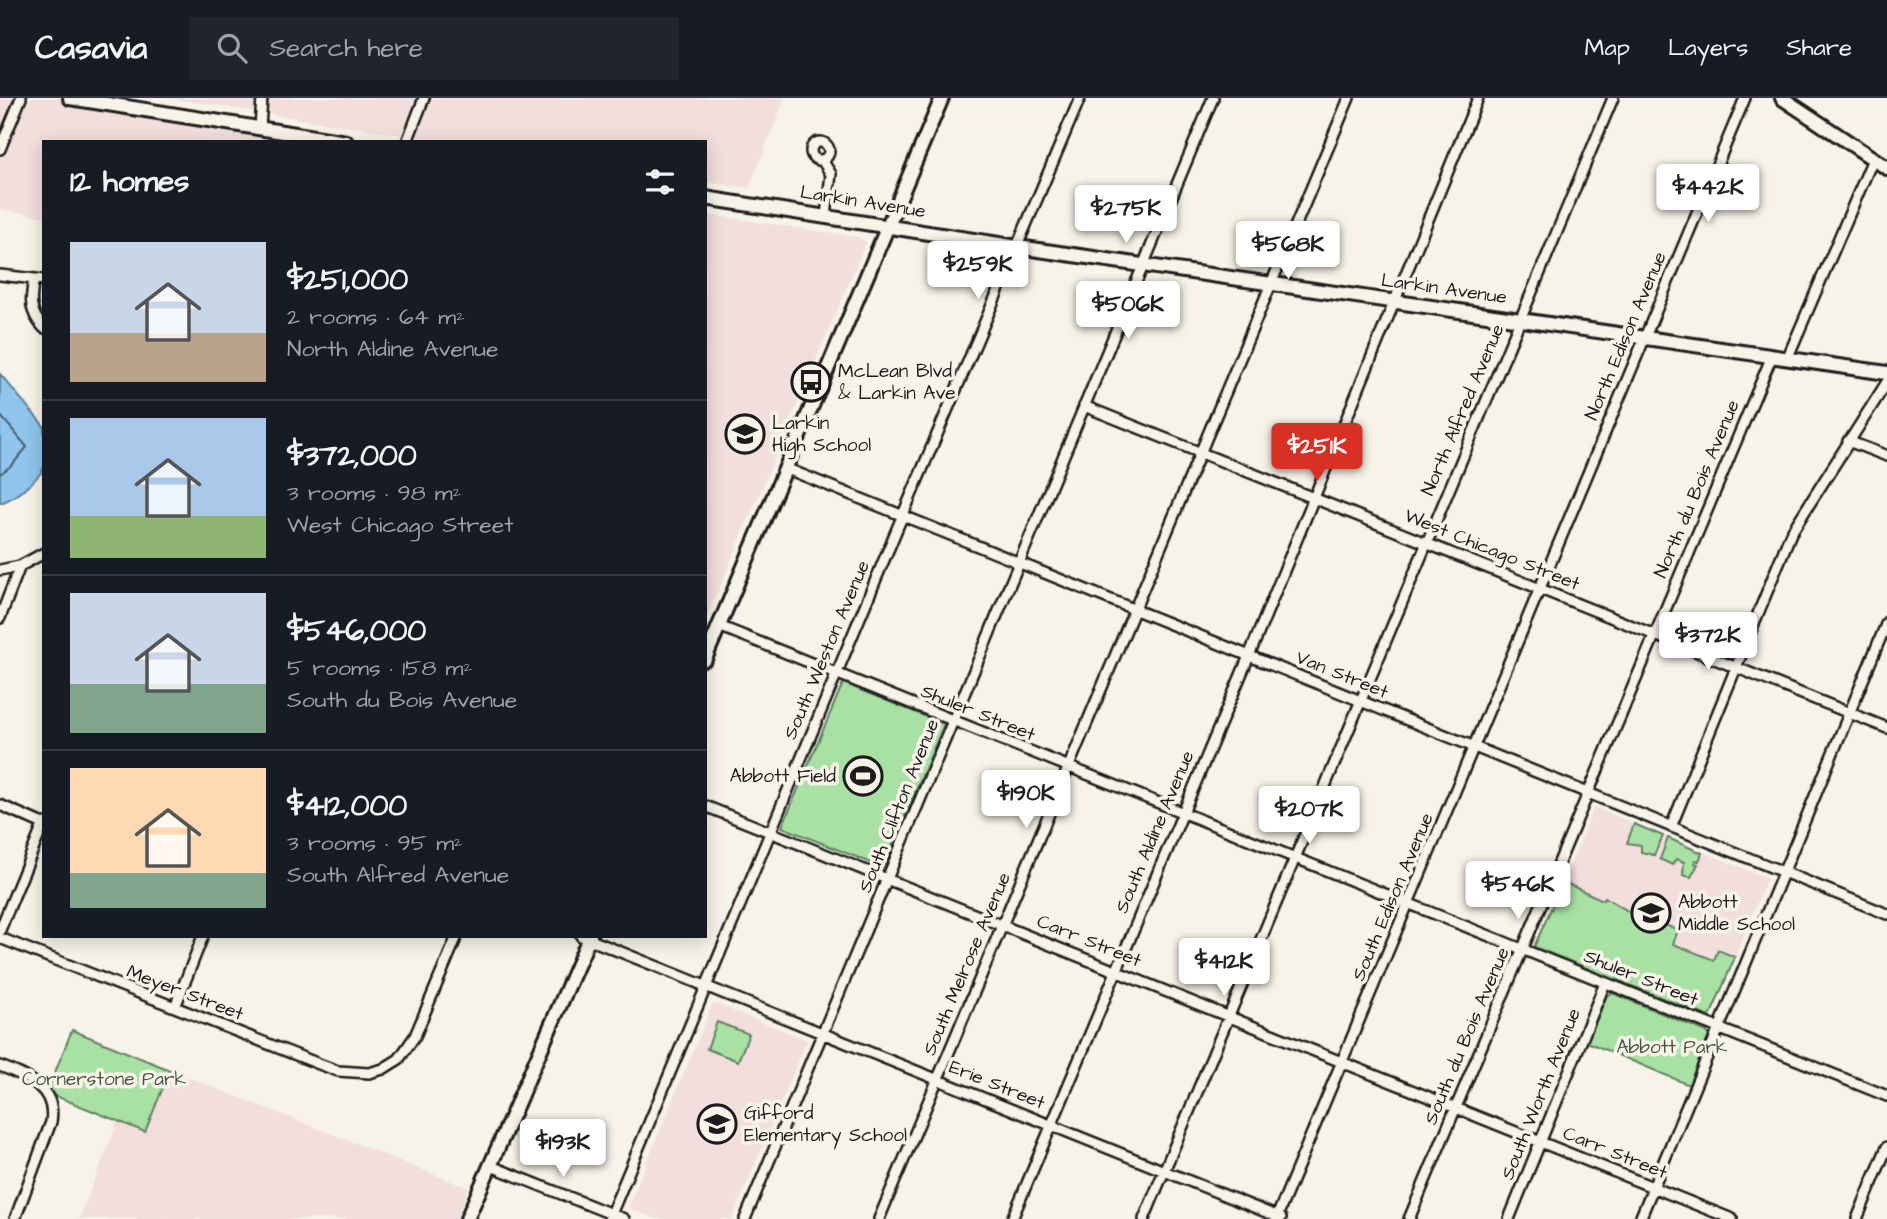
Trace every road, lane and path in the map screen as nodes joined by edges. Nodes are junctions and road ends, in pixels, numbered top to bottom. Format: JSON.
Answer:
{"nodes":[{"id":1,"x":21,"y":98,"type":"edge"},
{"id":2,"x":70,"y":98,"type":"edge"},
{"id":3,"x":262,"y":98,"type":"edge"},
{"id":4,"x":424,"y":98,"type":"edge"},
{"id":5,"x":942,"y":98,"type":"edge"},
{"id":6,"x":1080,"y":98,"type":"edge"},
{"id":7,"x":1213,"y":98,"type":"edge"},
{"id":8,"x":1349,"y":98,"type":"edge"},
{"id":9,"x":1478,"y":98,"type":"edge"},
{"id":10,"x":1613,"y":98,"type":"edge"},
{"id":11,"x":1745,"y":98,"type":"edge"},
{"id":12,"x":1782,"y":98,"type":"edge"},
{"id":13,"x":260,"y":128,"type":"junction"},
{"id":14,"x":334,"y":140,"type":"edge"},
{"id":15,"x":408,"y":140,"type":"edge"},
{"id":16,"x":0,"y":149,"type":"edge"},
{"id":17,"x":1873,"y":159,"type":"junction"},
{"id":18,"x":822,"y":160,"type":"dead end"},
{"id":19,"x":1887,"y":169,"type":"edge"},
{"id":20,"x":707,"y":198,"type":"edge"},
{"id":21,"x":826,"y":216,"type":"junction"},
{"id":22,"x":888,"y":226,"type":"junction"},
{"id":23,"x":1018,"y":247,"type":"junction"},
{"id":24,"x":1144,"y":264,"type":"junction"},
{"id":25,"x":0,"y":275,"type":"edge"},
{"id":26,"x":39,"y":280,"type":"edge"},
{"id":27,"x":1271,"y":283,"type":"junction"},
{"id":28,"x":1395,"y":301,"type":"junction"},
{"id":29,"x":1520,"y":320,"type":"junction"},
{"id":30,"x":42,"y":325,"type":"edge"},
{"id":31,"x":1643,"y":338,"type":"junction"},
{"id":32,"x":1772,"y":356,"type":"junction"},
{"id":33,"x":1787,"y":359,"type":"junction"},
{"id":34,"x":1887,"y":373,"type":"edge"},
{"id":35,"x":1887,"y":382,"type":"edge"},
{"id":36,"x":1084,"y":406,"type":"junction"},
{"id":37,"x":1848,"y":441,"type":"junction"},
{"id":38,"x":1200,"y":452,"type":"junction"},
{"id":39,"x":1887,"y":456,"type":"edge"},
{"id":40,"x":785,"y":468,"type":"junction"},
{"id":41,"x":1312,"y":497,"type":"junction"},
{"id":42,"x":902,"y":516,"type":"junction"},
{"id":43,"x":1426,"y":542,"type":"junction"},
{"id":44,"x":42,"y":554,"type":"edge"},
{"id":45,"x":1019,"y":563,"type":"junction"},
{"id":46,"x":20,"y":566,"type":"junction"},
{"id":47,"x":0,"y":570,"type":"edge"},
{"id":48,"x":1539,"y":588,"type":"junction"},
{"id":49,"x":1135,"y":610,"type":"junction"},
{"id":50,"x":0,"y":618,"type":"edge"},
{"id":51,"x":1887,"y":622,"type":"edge"},
{"id":52,"x":719,"y":626,"type":"junction"},
{"id":53,"x":1654,"y":634,"type":"junction"},
{"id":54,"x":707,"y":654,"type":"edge"},
{"id":55,"x":1248,"y":656,"type":"junction"},
{"id":56,"x":1735,"y":666,"type":"junction"},
{"id":57,"x":836,"y":674,"type":"junction"},
{"id":58,"x":1361,"y":701,"type":"junction"},
{"id":59,"x":1849,"y":713,"type":"junction"},
{"id":60,"x":952,"y":721,"type":"junction"},
{"id":61,"x":1887,"y":728,"type":"edge"},
{"id":62,"x":1475,"y":747,"type":"junction"},
{"id":63,"x":1068,"y":768,"type":"junction"},
{"id":64,"x":1588,"y":793,"type":"junction"},
{"id":65,"x":0,"y":805,"type":"edge"},
{"id":66,"x":707,"y":807,"type":"edge"},
{"id":67,"x":1182,"y":812,"type":"junction"},
{"id":68,"x":42,"y":822,"type":"edge"},
{"id":69,"x":1671,"y":827,"type":"junction"},
{"id":70,"x":42,"y":828,"type":"edge"},
{"id":71,"x":770,"y":832,"type":"junction"},
{"id":72,"x":1295,"y":857,"type":"junction"},
{"id":73,"x":1785,"y":873,"type":"junction"},
{"id":74,"x":888,"y":879,"type":"junction"},
{"id":75,"x":1408,"y":902,"type":"junction"},
{"id":76,"x":1887,"y":914,"type":"edge"},
{"id":77,"x":1002,"y":925,"type":"junction"},
{"id":78,"x":0,"y":930,"type":"edge"},
{"id":79,"x":0,"y":938,"type":"edge"},
{"id":80,"x":202,"y":938,"type":"edge"},
{"id":81,"x":456,"y":938,"type":"edge"},
{"id":82,"x":587,"y":938,"type":"edge"},
{"id":83,"x":589,"y":938,"type":"edge"},
{"id":84,"x":1523,"y":949,"type":"junction"},
{"id":85,"x":1116,"y":970,"type":"junction"},
{"id":86,"x":1605,"y":983,"type":"junction"},
{"id":87,"x":706,"y":987,"type":"junction"},
{"id":88,"x":175,"y":1007,"type":"junction"},
{"id":89,"x":1229,"y":1016,"type":"junction"},
{"id":90,"x":1719,"y":1029,"type":"junction"},
{"id":91,"x":822,"y":1034,"type":"junction"},
{"id":92,"x":1343,"y":1062,"type":"junction"},
{"id":93,"x":0,"y":1066,"type":"edge"},
{"id":94,"x":938,"y":1080,"type":"junction"},
{"id":95,"x":1887,"y":1096,"type":"edge"},
{"id":96,"x":1456,"y":1108,"type":"junction"},
{"id":97,"x":1051,"y":1127,"type":"junction"},
{"id":98,"x":1540,"y":1141,"type":"junction"},
{"id":99,"x":1887,"y":1147,"type":"edge"},
{"id":100,"x":491,"y":1166,"type":"junction"},
{"id":101,"x":1164,"y":1171,"type":"junction"},
{"id":102,"x":1654,"y":1187,"type":"junction"},
{"id":103,"x":610,"y":1216,"type":"edge"},
{"id":104,"x":1279,"y":1218,"type":"edge"},
{"id":105,"x":15,"y":1219,"type":"edge"},
{"id":106,"x":467,"y":1219,"type":"edge"},
{"id":107,"x":624,"y":1219,"type":"edge"},
{"id":108,"x":745,"y":1219,"type":"edge"},
{"id":109,"x":879,"y":1219,"type":"edge"},
{"id":110,"x":1012,"y":1219,"type":"edge"},
{"id":111,"x":1144,"y":1219,"type":"edge"},
{"id":112,"x":1409,"y":1219,"type":"edge"},
{"id":113,"x":1509,"y":1219,"type":"edge"},
{"id":114,"x":1640,"y":1219,"type":"edge"},
{"id":115,"x":1732,"y":1219,"type":"edge"},
{"id":116,"x":1857,"y":1219,"type":"edge"}],
"edges":[{"from":1,"to":16,"type":"street"},
{"from":2,"to":13,"type":"main road"},
{"from":3,"to":13,"type":"street"},
{"from":4,"to":15,"type":"street"},
{"from":5,"to":22,"type":"main road"},
{"from":6,"to":23,"type":"street","name":"South Weston Avenue"},
{"from":7,"to":24,"type":"street","name":"South Clifton Avenue"},
{"from":8,"to":27,"type":"street","name":"South Melrose Avenue"},
{"from":9,"to":28,"type":"street","name":"South Aldine Avenue"},
{"from":10,"to":29,"type":"street","name":"North Alfred Avenue"},
{"from":11,"to":31,"type":"street","name":"North Edison Avenue"},
{"from":12,"to":17,"type":"main road"},
{"from":13,"to":14,"type":"main road"},
{"from":17,"to":19,"type":"main road"},
{"from":17,"to":33,"type":"street"},
{"from":18,"to":21,"type":"street"},
{"from":20,"to":21,"type":"main road","name":"Larkin Avenue"},
{"from":21,"to":22,"type":"main road","name":"Larkin Avenue"},
{"from":22,"to":23,"type":"main road","name":"Larkin Avenue"},
{"from":22,"to":40,"type":"main road"},
{"from":23,"to":24,"type":"main road","name":"Larkin Avenue"},
{"from":23,"to":42,"type":"street","name":"South Weston Avenue"},
{"from":24,"to":27,"type":"main road","name":"Larkin Avenue"},
{"from":24,"to":36,"type":"street","name":"South Clifton Avenue"},
{"from":25,"to":26,"type":"street"},
{"from":26,"to":30,"type":"street"},
{"from":27,"to":28,"type":"main road","name":"Larkin Avenue"},
{"from":27,"to":38,"type":"street","name":"South Melrose Avenue"},
{"from":28,"to":29,"type":"main road","name":"Larkin Avenue"},
{"from":28,"to":41,"type":"street","name":"South Aldine Avenue"},
{"from":29,"to":31,"type":"main road","name":"Larkin Avenue"},
{"from":29,"to":43,"type":"street","name":"North Alfred Avenue"},
{"from":31,"to":32,"type":"main road","name":"Larkin Avenue"},
{"from":31,"to":48,"type":"street","name":"North Edison Avenue"},
{"from":32,"to":33,"type":"main road","name":"Larkin Avenue"},
{"from":32,"to":53,"type":"street","name":"North du Bois Avenue"},
{"from":33,"to":34,"type":"main road","name":"Larkin Avenue"},
{"from":35,"to":37,"type":"street"},
{"from":36,"to":38,"type":"street","name":"West Chicago Street"},
{"from":36,"to":45,"type":"street","name":"South Clifton Avenue"},
{"from":37,"to":39,"type":"street"},
{"from":37,"to":56,"type":"street"},
{"from":38,"to":41,"type":"street","name":"West Chicago Street"},
{"from":38,"to":49,"type":"street","name":"South Melrose Avenue"},
{"from":40,"to":42,"type":"street","name":"Van Street"},
{"from":40,"to":52,"type":"main road"},
{"from":41,"to":43,"type":"street","name":"West Chicago Street"},
{"from":41,"to":55,"type":"street","name":"South Aldine Avenue"},
{"from":42,"to":45,"type":"street","name":"Van Street"},
{"from":42,"to":57,"type":"street","name":"South Weston Avenue"},
{"from":43,"to":48,"type":"street","name":"West Chicago Street"},
{"from":43,"to":58,"type":"street","name":"North Alfred Avenue"},
{"from":44,"to":46,"type":"street"},
{"from":45,"to":49,"type":"street","name":"Van Street"},
{"from":45,"to":60,"type":"street","name":"South Clifton Avenue"},
{"from":46,"to":47,"type":"street"},
{"from":46,"to":50,"type":"street"},
{"from":48,"to":53,"type":"street","name":"West Chicago Street"},
{"from":48,"to":62,"type":"street","name":"South Edison Avenue"},
{"from":49,"to":55,"type":"street","name":"Van Street"},
{"from":49,"to":63,"type":"street","name":"South Melrose Avenue"},
{"from":51,"to":59,"type":"street"},
{"from":52,"to":54,"type":"main road"},
{"from":52,"to":57,"type":"street","name":"Shuler Street"},
{"from":53,"to":56,"type":"street","name":"West Chicago Street"},
{"from":53,"to":64,"type":"street","name":"South du Bois Avenue"},
{"from":55,"to":58,"type":"street","name":"Van Street"},
{"from":55,"to":67,"type":"street","name":"South Aldine Avenue"},
{"from":56,"to":59,"type":"street","name":"West Chicago Street"},
{"from":56,"to":69,"type":"street"},
{"from":57,"to":60,"type":"street","name":"Shuler Street"},
{"from":57,"to":71,"type":"street","name":"South Weston Avenue"},
{"from":58,"to":62,"type":"street","name":"Van Street"},
{"from":58,"to":72,"type":"street","name":"North Alfred Avenue"},
{"from":59,"to":61,"type":"street","name":"West Chicago Street"},
{"from":59,"to":73,"type":"street"},
{"from":60,"to":63,"type":"street","name":"Shuler Street"},
{"from":60,"to":74,"type":"street","name":"South Clifton Avenue"},
{"from":62,"to":64,"type":"street","name":"Van Street"},
{"from":62,"to":75,"type":"street","name":"South Edison Avenue"},
{"from":63,"to":67,"type":"street","name":"Shuler Street"},
{"from":63,"to":77,"type":"street","name":"South Melrose Avenue"},
{"from":64,"to":69,"type":"street","name":"Van Street"},
{"from":64,"to":84,"type":"street","name":"South du Bois Avenue"},
{"from":65,"to":68,"type":"street"},
{"from":66,"to":71,"type":"street","name":"Carr Street"},
{"from":67,"to":72,"type":"street","name":"Shuler Street"},
{"from":67,"to":85,"type":"street","name":"South Aldine Avenue"},
{"from":69,"to":73,"type":"street","name":"Van Street"},
{"from":70,"to":78,"type":"street"},
{"from":71,"to":74,"type":"street","name":"Carr Street"},
{"from":71,"to":87,"type":"street","name":"South Weston Avenue"},
{"from":72,"to":75,"type":"street","name":"Shuler Street"},
{"from":72,"to":89,"type":"street","name":"North Alfred Avenue"},
{"from":73,"to":76,"type":"street","name":"Van Street"},
{"from":73,"to":90,"type":"street"},
{"from":74,"to":77,"type":"street","name":"Carr Street"},
{"from":74,"to":91,"type":"street","name":"South Clifton Avenue"},
{"from":75,"to":84,"type":"street","name":"Shuler Street"},
{"from":75,"to":92,"type":"street","name":"South Edison Avenue"},
{"from":77,"to":85,"type":"street","name":"Carr Street"},
{"from":77,"to":94,"type":"street","name":"South Melrose Avenue"},
{"from":79,"to":88,"type":"street","name":"Meyer Street"},
{"from":80,"to":88,"type":"street"},
{"from":81,"to":88,"type":"street","name":"Meyer Street"},
{"from":82,"to":100,"type":"main road"},
{"from":83,"to":87,"type":"street","name":"Erie Street"},
{"from":84,"to":86,"type":"street","name":"Shuler Street"},
{"from":84,"to":96,"type":"street","name":"South du Bois Avenue"},
{"from":85,"to":89,"type":"street","name":"Carr Street"},
{"from":85,"to":97,"type":"street","name":"South Aldine Avenue"},
{"from":86,"to":90,"type":"street","name":"Shuler Street"},
{"from":86,"to":98,"type":"street","name":"South Worth Avenue"},
{"from":87,"to":91,"type":"street","name":"Erie Street"},
{"from":87,"to":103,"type":"street","name":"South Weston Avenue"},
{"from":89,"to":92,"type":"street","name":"Carr Street"},
{"from":89,"to":101,"type":"street","name":"North Alfred Avenue"},
{"from":90,"to":95,"type":"street","name":"Shuler Street"},
{"from":90,"to":102,"type":"street"},
{"from":91,"to":94,"type":"street","name":"Erie Street"},
{"from":91,"to":108,"type":"street","name":"South Clifton Avenue"},
{"from":92,"to":96,"type":"street","name":"Carr Street"},
{"from":92,"to":104,"type":"street","name":"South Edison Avenue"},
{"from":93,"to":105,"type":"street"},
{"from":94,"to":97,"type":"street","name":"Erie Street"},
{"from":94,"to":109,"type":"street","name":"South Melrose Avenue"},
{"from":96,"to":98,"type":"street","name":"Carr Street"},
{"from":96,"to":112,"type":"street","name":"South du Bois Avenue"},
{"from":97,"to":101,"type":"street","name":"Erie Street"},
{"from":97,"to":110,"type":"street","name":"South Aldine Avenue"},
{"from":98,"to":102,"type":"street","name":"Carr Street"},
{"from":98,"to":113,"type":"street","name":"South Worth Avenue"},
{"from":99,"to":116,"type":"street"},
{"from":100,"to":103,"type":"street"},
{"from":100,"to":106,"type":"main road"},
{"from":101,"to":104,"type":"street","name":"Erie Street"},
{"from":101,"to":111,"type":"street","name":"North Alfred Avenue"},
{"from":102,"to":114,"type":"street"},
{"from":102,"to":115,"type":"street","name":"Carr Street"},
{"from":103,"to":107,"type":"street"}]}
